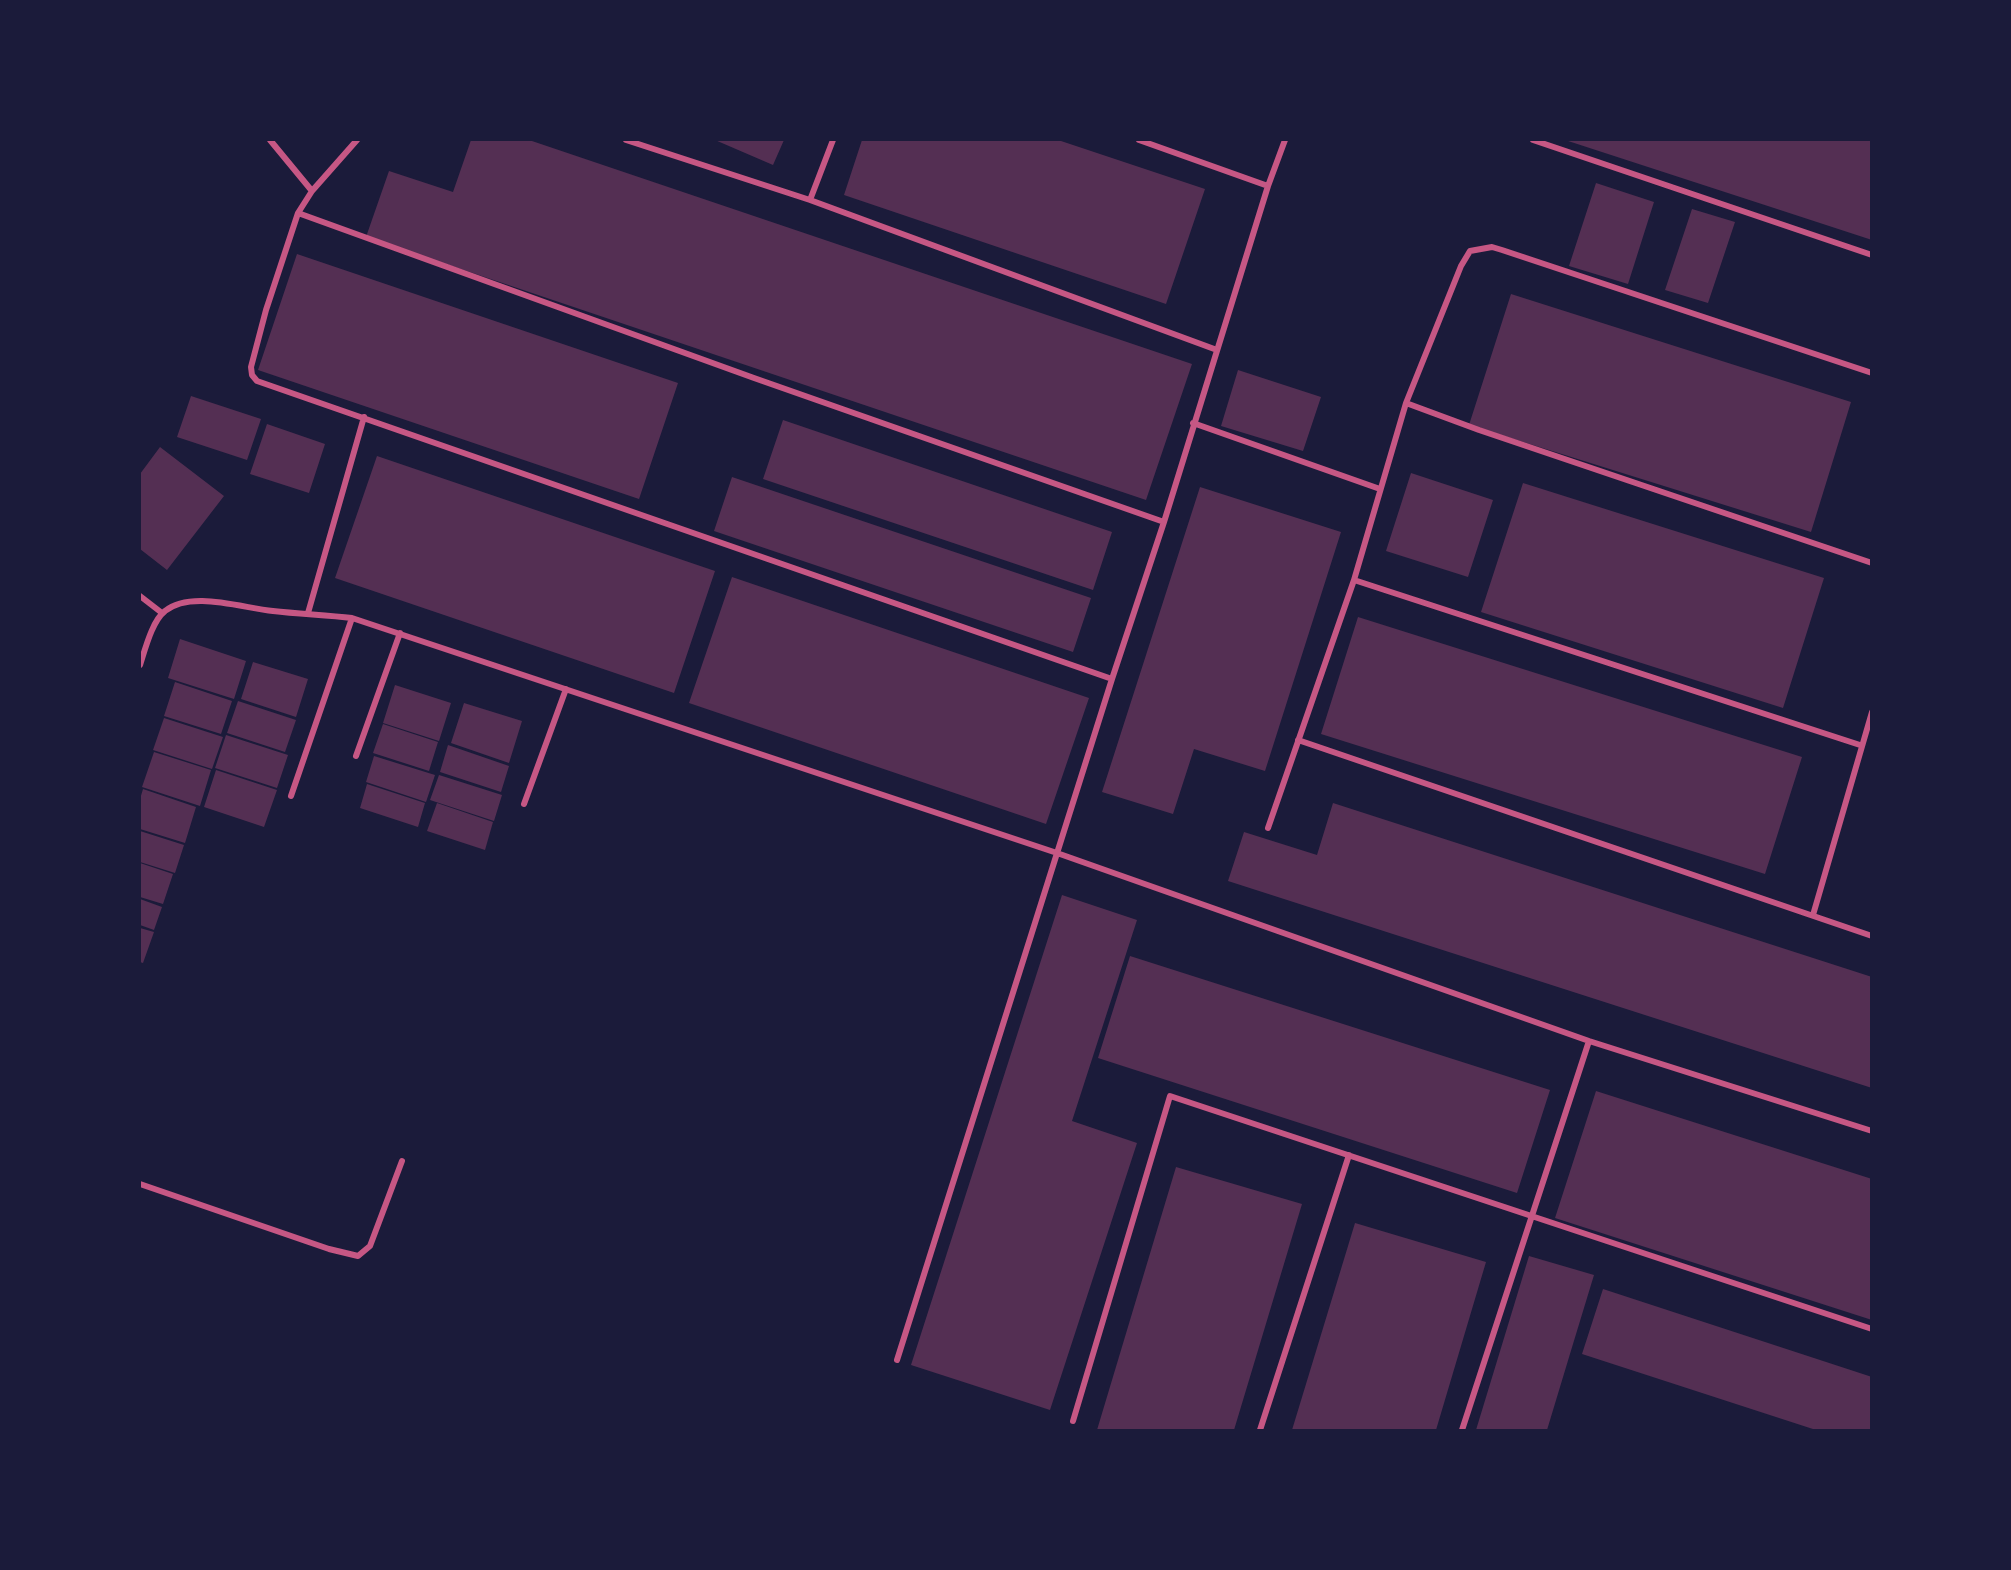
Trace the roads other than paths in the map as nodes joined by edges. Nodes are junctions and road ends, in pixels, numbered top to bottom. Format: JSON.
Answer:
{"nodes":[{"id":1,"x":270,"y":140,"type":"edge"},
{"id":2,"x":357,"y":140,"type":"edge"},
{"id":3,"x":626,"y":140,"type":"edge"},
{"id":4,"x":834,"y":140,"type":"edge"},
{"id":5,"x":1139,"y":140,"type":"edge"},
{"id":6,"x":1285,"y":140,"type":"edge"},
{"id":7,"x":1533,"y":140,"type":"edge"},
{"id":8,"x":1268,"y":186,"type":"junction"},
{"id":9,"x":312,"y":191,"type":"junction"},
{"id":10,"x":810,"y":200,"type":"junction"},
{"id":11,"x":298,"y":213,"type":"junction"},
{"id":12,"x":1872,"y":255,"type":"edge"},
{"id":13,"x":1216,"y":350,"type":"junction"},
{"id":14,"x":1872,"y":373,"type":"edge"},
{"id":15,"x":1406,"y":403,"type":"junction"},
{"id":16,"x":364,"y":417,"type":"junction"},
{"id":17,"x":1193,"y":423,"type":"junction"},
{"id":18,"x":1380,"y":489,"type":"junction"},
{"id":19,"x":1164,"y":522,"type":"junction"},
{"id":20,"x":1872,"y":563,"type":"edge"},
{"id":21,"x":1354,"y":580,"type":"junction"},
{"id":22,"x":140,"y":596,"type":"edge"},
{"id":23,"x":162,"y":613,"type":"junction"},
{"id":24,"x":308,"y":613,"type":"junction"},
{"id":25,"x":352,"y":618,"type":"junction"},
{"id":26,"x":400,"y":633,"type":"junction"},
{"id":27,"x":140,"y":665,"type":"edge"},
{"id":28,"x":1112,"y":679,"type":"junction"},
{"id":29,"x":566,"y":689,"type":"junction"},
{"id":30,"x":1872,"y":712,"type":"edge"},
{"id":31,"x":1298,"y":740,"type":"junction"},
{"id":32,"x":1860,"y":745,"type":"junction"},
{"id":33,"x":356,"y":756,"type":"dead end"},
{"id":34,"x":291,"y":796,"type":"dead end"},
{"id":35,"x":524,"y":804,"type":"dead end"},
{"id":36,"x":1268,"y":828,"type":"dead end"},
{"id":37,"x":1057,"y":853,"type":"junction"},
{"id":38,"x":1813,"y":915,"type":"junction"},
{"id":39,"x":1872,"y":936,"type":"edge"},
{"id":40,"x":1589,"y":1041,"type":"junction"},
{"id":41,"x":1872,"y":1131,"type":"edge"},
{"id":42,"x":1348,"y":1155,"type":"junction"},
{"id":43,"x":402,"y":1161,"type":"dead end"},
{"id":44,"x":140,"y":1184,"type":"edge"},
{"id":45,"x":1531,"y":1217,"type":"junction"},
{"id":46,"x":1872,"y":1329,"type":"edge"},
{"id":47,"x":897,"y":1360,"type":"dead end"},
{"id":48,"x":1073,"y":1421,"type":"dead end"},
{"id":49,"x":1260,"y":1431,"type":"edge"},
{"id":50,"x":1462,"y":1431,"type":"edge"}],
"edges":[{"from":1,"to":9,"type":"street"},
{"from":2,"to":9,"type":"street"},
{"from":3,"to":10,"type":"street"},
{"from":4,"to":10,"type":"street"},
{"from":5,"to":8,"type":"street"},
{"from":6,"to":8,"type":"street"},
{"from":7,"to":12,"type":"street"},
{"from":8,"to":13,"type":"street"},
{"from":9,"to":11,"type":"street"},
{"from":10,"to":13,"type":"street"},
{"from":11,"to":16,"type":"street"},
{"from":11,"to":19,"type":"street"},
{"from":13,"to":17,"type":"street"},
{"from":14,"to":15,"type":"street"},
{"from":15,"to":18,"type":"street"},
{"from":15,"to":20,"type":"street"},
{"from":16,"to":24,"type":"street"},
{"from":16,"to":28,"type":"street"},
{"from":17,"to":18,"type":"street"},
{"from":17,"to":19,"type":"street"},
{"from":18,"to":21,"type":"street"},
{"from":19,"to":28,"type":"street"},
{"from":21,"to":31,"type":"street"},
{"from":21,"to":32,"type":"street"},
{"from":22,"to":23,"type":"street"},
{"from":23,"to":24,"type":"street"},
{"from":23,"to":27,"type":"street"},
{"from":24,"to":25,"type":"street"},
{"from":25,"to":26,"type":"street"},
{"from":25,"to":34,"type":"street"},
{"from":26,"to":29,"type":"street"},
{"from":26,"to":33,"type":"street"},
{"from":28,"to":37,"type":"street"},
{"from":29,"to":35,"type":"street"},
{"from":29,"to":37,"type":"street"},
{"from":30,"to":32,"type":"street"},
{"from":31,"to":36,"type":"street"},
{"from":31,"to":38,"type":"street"},
{"from":32,"to":38,"type":"street"},
{"from":37,"to":40,"type":"street"},
{"from":37,"to":47,"type":"street"},
{"from":38,"to":39,"type":"street"},
{"from":40,"to":41,"type":"street"},
{"from":40,"to":45,"type":"street"},
{"from":42,"to":45,"type":"street"},
{"from":42,"to":48,"type":"street"},
{"from":42,"to":49,"type":"street"},
{"from":43,"to":44,"type":"street"},
{"from":45,"to":46,"type":"street"},
{"from":45,"to":50,"type":"street"}]}
